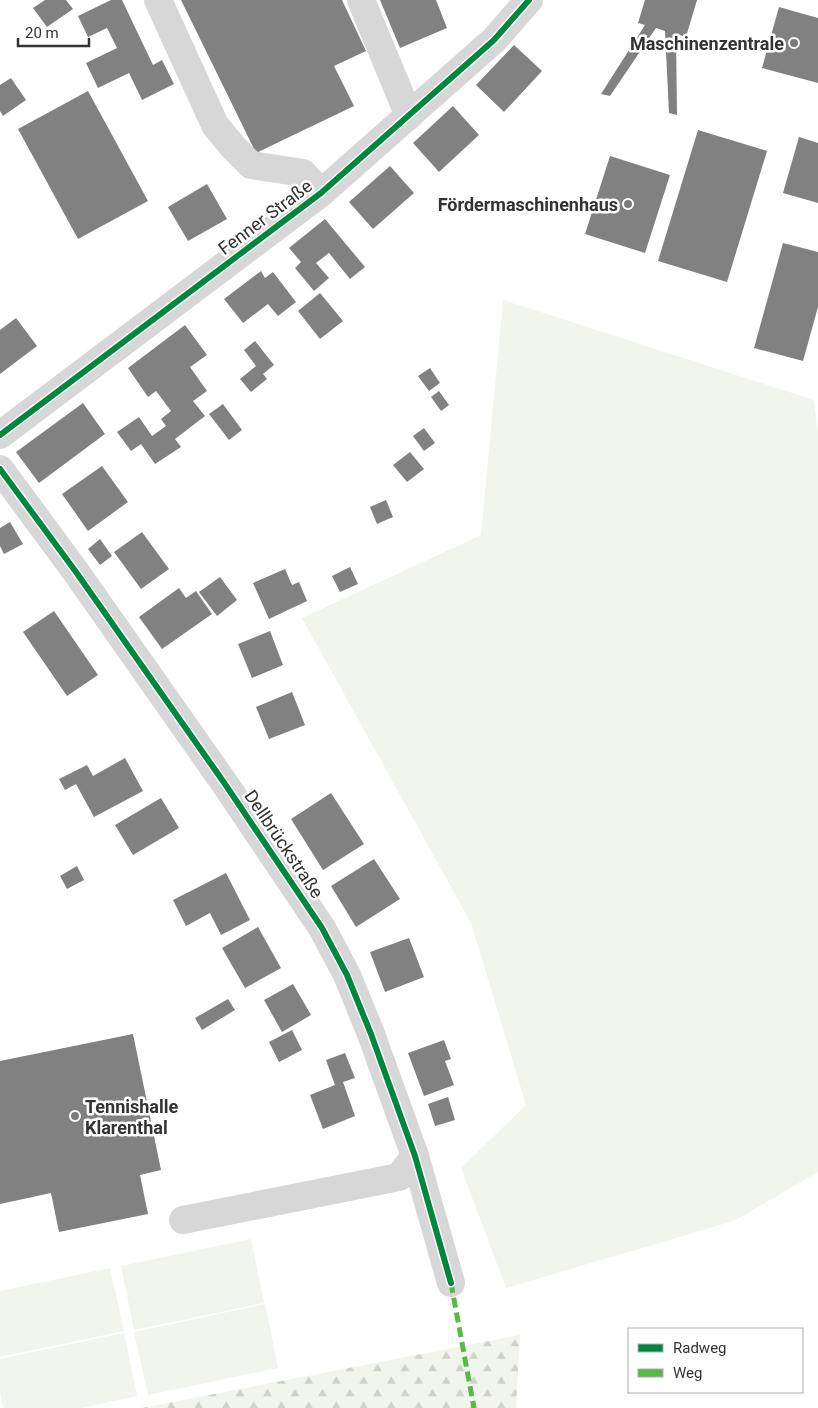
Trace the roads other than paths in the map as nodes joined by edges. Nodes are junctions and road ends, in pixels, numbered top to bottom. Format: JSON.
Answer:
{"nodes":[{"id":1,"x":158,"y":0,"type":"edge"},
{"id":2,"x":361,"y":0,"type":"edge"},
{"id":3,"x":529,"y":0,"type":"edge"},
{"id":4,"x":409,"y":116,"type":"junction"},
{"id":5,"x":321,"y":193,"type":"junction"},
{"id":6,"x":0,"y":435,"type":"edge"},
{"id":7,"x":0,"y":469,"type":"edge"},
{"id":8,"x":415,"y":1156,"type":"junction"},
{"id":9,"x":183,"y":1220,"type":"dead end"},
{"id":10,"x":450,"y":1283,"type":"dead end"}],
"edges":[{"from":1,"to":5,"type":"street"},
{"from":2,"to":4,"type":"street"},
{"from":3,"to":4,"type":"street","name":"Fenner Straße"},
{"from":4,"to":5,"type":"street","name":"Fenner Straße"},
{"from":5,"to":6,"type":"street","name":"Fenner Straße"},
{"from":7,"to":8,"type":"street","name":"Dellbrückstraße"},
{"from":8,"to":9,"type":"street"},
{"from":8,"to":10,"type":"street","name":"Dellbrückstraße"}]}
